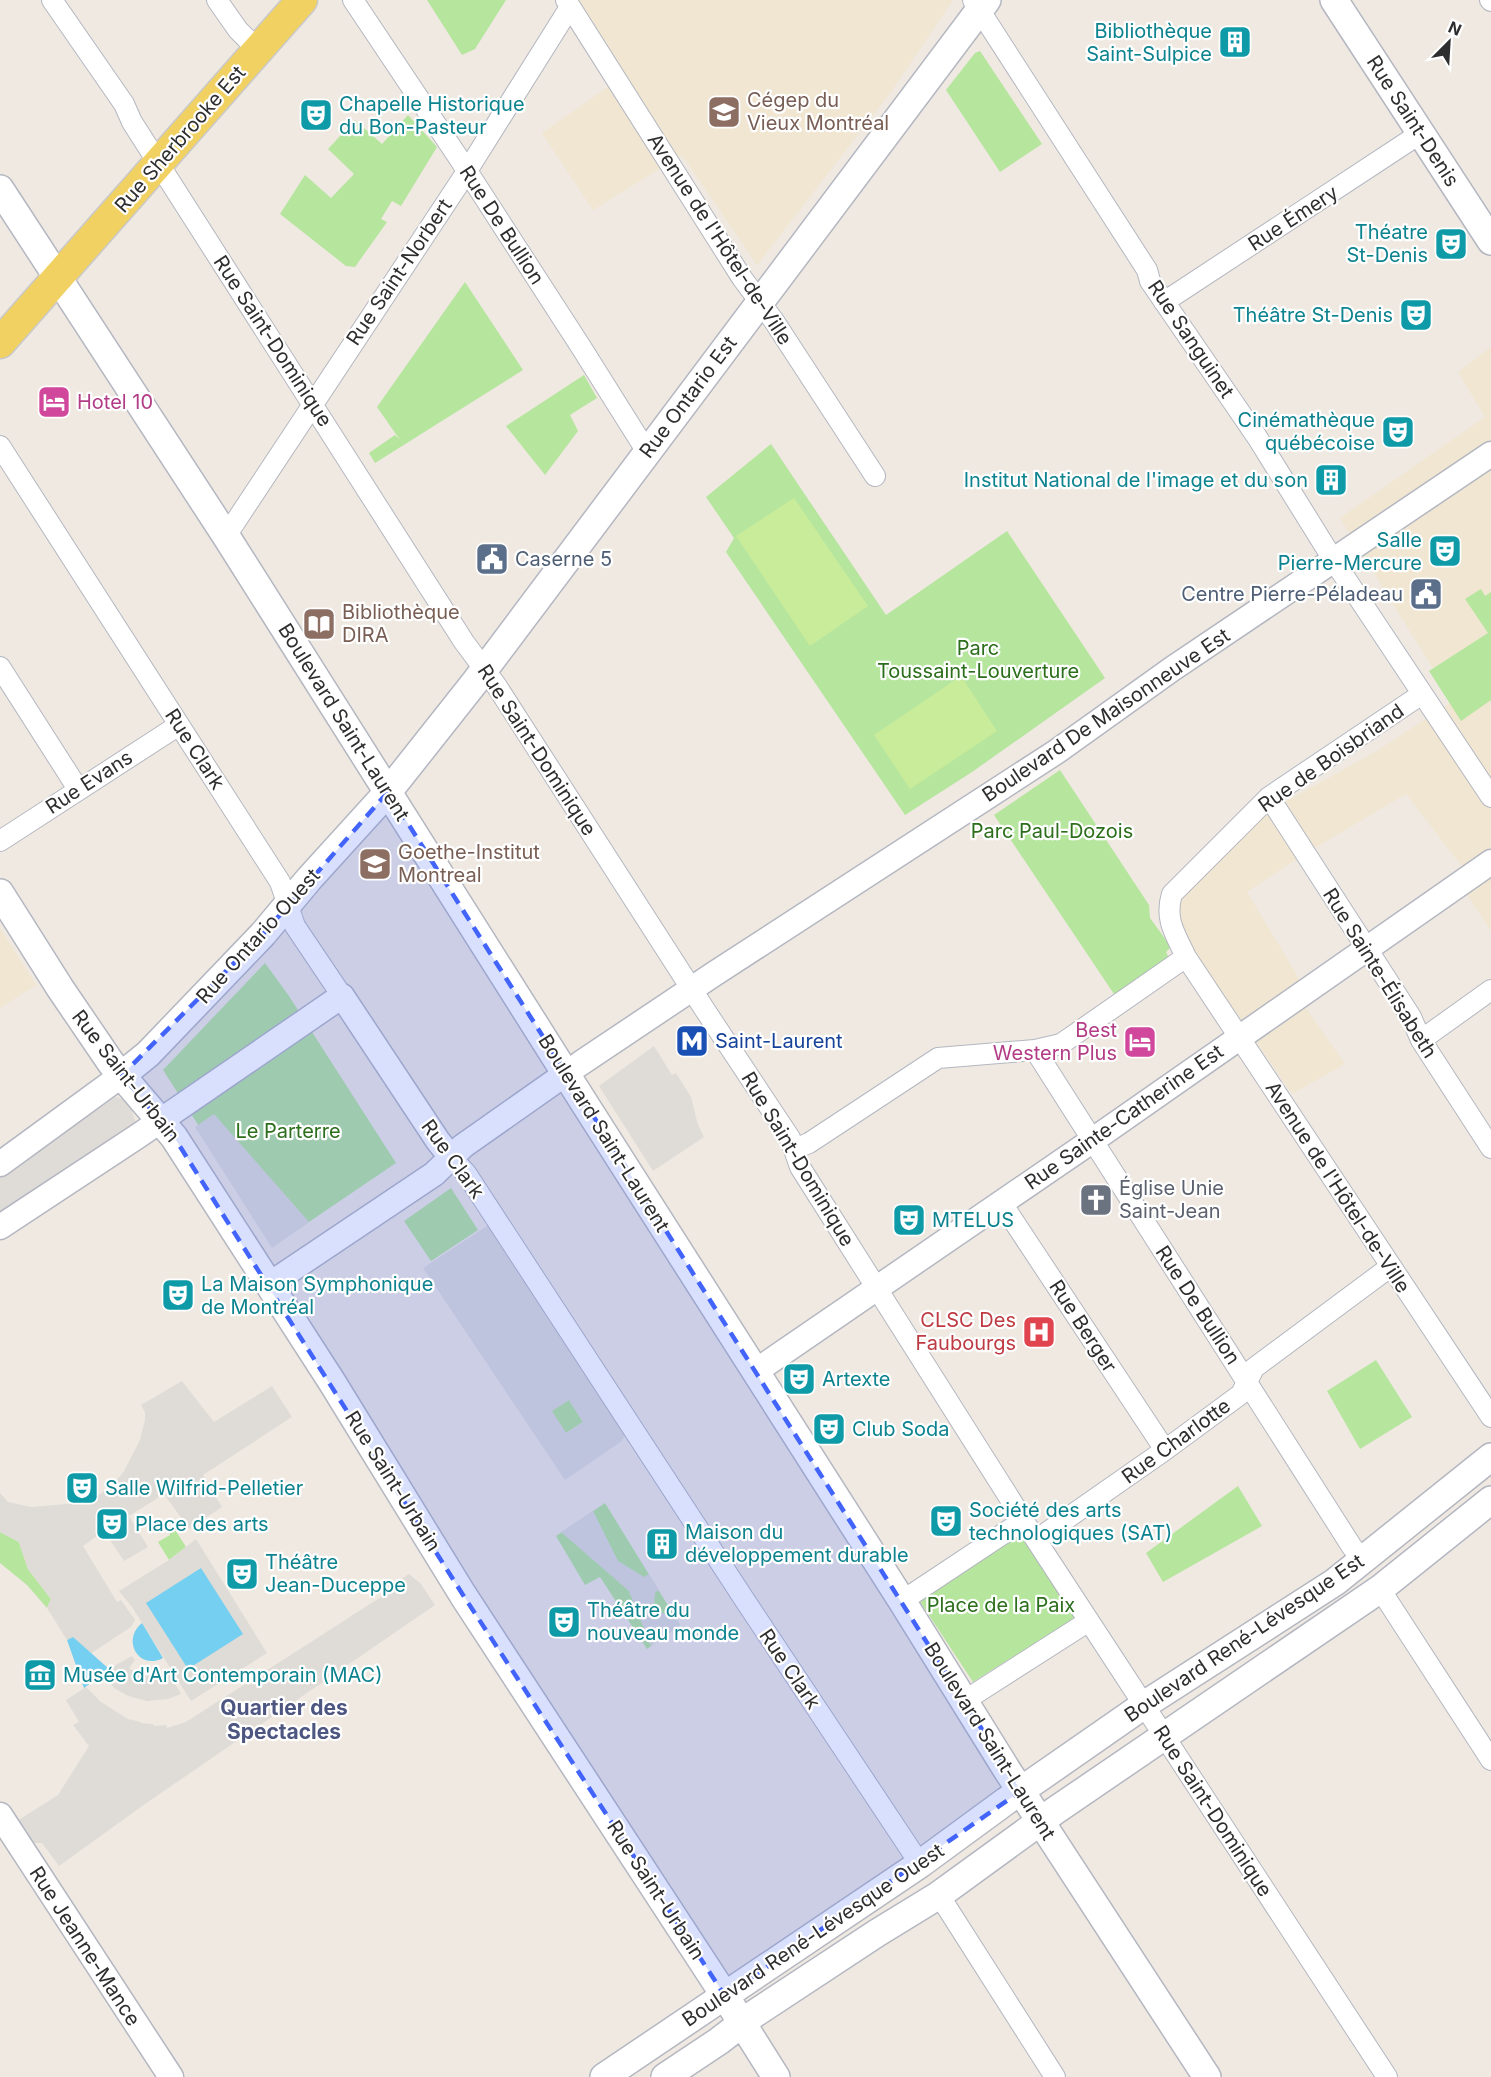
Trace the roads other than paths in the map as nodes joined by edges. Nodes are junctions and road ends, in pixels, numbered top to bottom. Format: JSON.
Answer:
{"nodes":[{"id":1,"x":52,"y":0,"type":"edge"},
{"id":2,"x":217,"y":0,"type":"edge"},
{"id":3,"x":302,"y":0,"type":"edge"},
{"id":4,"x":353,"y":0,"type":"edge"},
{"id":5,"x":1334,"y":0,"type":"edge"},
{"id":6,"x":568,"y":3,"type":"edge"},
{"id":7,"x":980,"y":4,"type":"edge"},
{"id":8,"x":258,"y":50,"type":"junction"},
{"id":9,"x":1421,"y":133,"type":"junction"},
{"id":10,"x":159,"y":163,"type":"junction"},
{"id":11,"x":467,"y":171,"type":"junction"},
{"id":12,"x":0,"y":189,"type":"edge"},
{"id":13,"x":1491,"y":241,"type":"edge"},
{"id":14,"x":58,"y":278,"type":"junction"},
{"id":15,"x":759,"y":302,"type":"junction"},
{"id":16,"x":1164,"y":302,"type":"junction"},
{"id":17,"x":0,"y":343,"type":"edge"},
{"id":18,"x":313,"y":404,"type":"junction"},
{"id":19,"x":0,"y":446,"type":"edge"},
{"id":20,"x":646,"y":452,"type":"junction"},
{"id":21,"x":1491,"y":454,"type":"edge"},
{"id":22,"x":875,"y":476,"type":"dead end"},
{"id":23,"x":226,"y":536,"type":"junction"},
{"id":24,"x":1335,"y":561,"type":"junction"},
{"id":25,"x":0,"y":667,"type":"edge"},
{"id":26,"x":484,"y":669,"type":"junction"},
{"id":27,"x":1422,"y":694,"type":"junction"},
{"id":28,"x":179,"y":724,"type":"junction"},
{"id":29,"x":78,"y":789,"type":"junction"},
{"id":30,"x":388,"y":792,"type":"junction"},
{"id":31,"x":1269,"y":797,"type":"junction"},
{"id":32,"x":1491,"y":797,"type":"edge"},
{"id":33,"x":0,"y":841,"type":"edge"},
{"id":34,"x":1491,"y":862,"type":"edge"},
{"id":35,"x":0,"y":893,"type":"edge"},
{"id":36,"x":287,"y":906,"type":"junction"},
{"id":37,"x":1366,"y":949,"type":"junction"},
{"id":38,"x":1186,"y":957,"type":"junction"},
{"id":39,"x":692,"y":989,"type":"junction"},
{"id":40,"x":1491,"y":990,"type":"edge"},
{"id":41,"x":342,"y":996,"type":"junction"},
{"id":42,"x":1239,"y":1037,"type":"junction"},
{"id":43,"x":1421,"y":1040,"type":"junction"},
{"id":44,"x":1035,"y":1050,"type":"junction"},
{"id":45,"x":566,"y":1074,"type":"junction"},
{"id":46,"x":122,"y":1075,"type":"junction"},
{"id":47,"x":160,"y":1119,"type":"junction"},
{"id":48,"x":1092,"y":1140,"type":"junction"},
{"id":49,"x":1491,"y":1148,"type":"edge"},
{"id":50,"x":795,"y":1149,"type":"junction"},
{"id":51,"x":451,"y":1157,"type":"junction"},
{"id":52,"x":0,"y":1164,"type":"edge"},
{"id":53,"x":1001,"y":1202,"type":"junction"},
{"id":54,"x":0,"y":1227,"type":"edge"},
{"id":55,"x":1390,"y":1267,"type":"junction"},
{"id":56,"x":270,"y":1284,"type":"junction"},
{"id":57,"x":877,"y":1288,"type":"junction"},
{"id":58,"x":756,"y":1371,"type":"junction"},
{"id":59,"x":1248,"y":1383,"type":"junction"},
{"id":60,"x":1491,"y":1417,"type":"edge"},
{"id":61,"x":1165,"y":1450,"type":"junction"},
{"id":62,"x":1491,"y":1457,"type":"edge"},
{"id":63,"x":1491,"y":1500,"type":"edge"},
{"id":64,"x":1024,"y":1520,"type":"junction"},
{"id":65,"x":1036,"y":1540,"type":"junction"},
{"id":66,"x":1363,"y":1560,"type":"junction"},
{"id":67,"x":1380,"y":1589,"type":"junction"},
{"id":68,"x":902,"y":1601,"type":"junction"},
{"id":69,"x":1089,"y":1621,"type":"junction"},
{"id":70,"x":964,"y":1701,"type":"junction"},
{"id":71,"x":1144,"y":1705,"type":"junction"},
{"id":72,"x":1164,"y":1736,"type":"junction"},
{"id":73,"x":1491,"y":1760,"type":"edge"},
{"id":74,"x":1021,"y":1791,"type":"junction"},
{"id":75,"x":0,"y":1815,"type":"edge"},
{"id":76,"x":1041,"y":1821,"type":"junction"},
{"id":77,"x":920,"y":1864,"type":"junction"},
{"id":78,"x":939,"y":1895,"type":"junction"},
{"id":79,"x":725,"y":1996,"type":"junction"},
{"id":80,"x":741,"y":2024,"type":"junction"},
{"id":81,"x":171,"y":2077,"type":"edge"},
{"id":82,"x":604,"y":2077,"type":"edge"},
{"id":83,"x":665,"y":2077,"type":"edge"},
{"id":84,"x":776,"y":2077,"type":"edge"},
{"id":85,"x":1055,"y":2077,"type":"edge"},
{"id":86,"x":1207,"y":2077,"type":"edge"},
{"id":87,"x":1386,"y":2077,"type":"edge"}],
"edges":[{"from":1,"to":10,"type":"street","name":"Rue Saint-Dominique"},
{"from":2,"to":8,"type":"street"},
{"from":3,"to":8,"type":"main road","name":"Rue Sherbrooke Est"},
{"from":4,"to":11,"type":"street","name":"Rue De Bullion"},
{"from":5,"to":9,"type":"main road","name":"Rue Saint-Denis"},
{"from":6,"to":11,"type":"street","name":"Rue Saint-Norbert"},
{"from":6,"to":15,"type":"street","name":"Avenue de l'Hôtel-de-Ville"},
{"from":7,"to":15,"type":"main road","name":"Rue Ontario Est"},
{"from":7,"to":16,"type":"street","name":"Rue Sanguinet"},
{"from":8,"to":10,"type":"main road","name":"Rue Sherbrooke Est"},
{"from":9,"to":13,"type":"main road","name":"Rue Saint-Denis"},
{"from":9,"to":16,"type":"street","name":"Rue Émery"},
{"from":10,"to":14,"type":"main road","name":"Rue Sherbrooke Est"},
{"from":10,"to":18,"type":"street","name":"Rue Saint-Dominique"},
{"from":11,"to":18,"type":"street","name":"Rue Saint-Norbert"},
{"from":11,"to":20,"type":"street","name":"Rue De Bullion"},
{"from":12,"to":14,"type":"main road","name":"Boulevard Saint-Laurent"},
{"from":14,"to":17,"type":"main road","name":"Rue Sherbrooke Est"},
{"from":14,"to":23,"type":"main road","name":"Boulevard Saint-Laurent"},
{"from":15,"to":20,"type":"main road","name":"Rue Ontario Est"},
{"from":15,"to":22,"type":"street","name":"Avenue de l'Hôtel-de-Ville"},
{"from":16,"to":24,"type":"street","name":"Rue Sanguinet"},
{"from":18,"to":23,"type":"street","name":"Rue Saint-Norbert"},
{"from":18,"to":26,"type":"street","name":"Rue Saint-Dominique"},
{"from":19,"to":28,"type":"street","name":"Rue Clark"},
{"from":20,"to":26,"type":"main road","name":"Rue Ontario Est"},
{"from":21,"to":24,"type":"street","name":"Boulevard De Maisonneuve Est"},
{"from":23,"to":30,"type":"main road","name":"Boulevard Saint-Laurent"},
{"from":24,"to":27,"type":"street","name":"Rue Sanguinet"},
{"from":24,"to":39,"type":"street","name":"Boulevard De Maisonneuve Est"},
{"from":25,"to":29,"type":"street"},
{"from":26,"to":30,"type":"main road","name":"Rue Ontario Est"},
{"from":26,"to":39,"type":"street","name":"Rue Saint-Dominique"},
{"from":27,"to":31,"type":"street","name":"Rue de Boisbriand"},
{"from":27,"to":32,"type":"street","name":"Rue Sanguinet"},
{"from":28,"to":29,"type":"street","name":"Rue Evans"},
{"from":28,"to":36,"type":"street","name":"Rue Clark"},
{"from":29,"to":33,"type":"street","name":"Rue Evans"},
{"from":30,"to":36,"type":"main road","name":"Rue Ontario Ouest"},
{"from":30,"to":45,"type":"main road","name":"Boulevard Saint-Laurent"},
{"from":31,"to":37,"type":"street","name":"Rue Sainte-Élisabeth"},
{"from":31,"to":38,"type":"street","name":"Rue de Boisbriand"},
{"from":34,"to":37,"type":"street","name":"Rue Sainte-Catherine Est"},
{"from":35,"to":46,"type":"main road","name":"Rue Saint-Urbain"},
{"from":36,"to":41,"type":"street","name":"Rue Clark"},
{"from":36,"to":46,"type":"main road","name":"Rue Ontario Ouest"},
{"from":37,"to":42,"type":"street","name":"Rue Sainte-Catherine Est"},
{"from":37,"to":43,"type":"street","name":"Rue Sainte-Élisabeth"},
{"from":38,"to":42,"type":"street","name":"Avenue de l'Hôtel-de-Ville"},
{"from":38,"to":44,"type":"street"},
{"from":39,"to":45,"type":"street","name":"Boulevard De Maisonneuve Est"},
{"from":39,"to":50,"type":"street","name":"Rue Saint-Dominique"},
{"from":40,"to":43,"type":"street"},
{"from":41,"to":47,"type":"street"},
{"from":41,"to":51,"type":"street","name":"Rue Clark"},
{"from":42,"to":48,"type":"street","name":"Rue Sainte-Catherine Est"},
{"from":42,"to":55,"type":"street","name":"Avenue de l'Hôtel-de-Ville"},
{"from":43,"to":49,"type":"street","name":"Rue Sainte-Élisabeth"},
{"from":44,"to":48,"type":"street","name":"Rue De Bullion"},
{"from":44,"to":50,"type":"street"},
{"from":45,"to":51,"type":"street","name":"Boulevard De Maisonneuve Est"},
{"from":45,"to":58,"type":"main road","name":"Boulevard Saint-Laurent"},
{"from":46,"to":47,"type":"main road","name":"Rue Saint-Urbain"},
{"from":46,"to":52,"type":"street"},
{"from":47,"to":54,"type":"street"},
{"from":47,"to":56,"type":"main road","name":"Rue Saint-Urbain"},
{"from":48,"to":53,"type":"street","name":"Rue Sainte-Catherine Est"},
{"from":48,"to":59,"type":"street","name":"Rue De Bullion"},
{"from":50,"to":57,"type":"street","name":"Rue Saint-Dominique"},
{"from":51,"to":56,"type":"street","name":"Boulevard De Maisonneuve Est"},
{"from":51,"to":77,"type":"street","name":"Rue Clark"},
{"from":53,"to":57,"type":"street","name":"Rue Sainte-Catherine Est"},
{"from":53,"to":61,"type":"street","name":"Rue Berger"},
{"from":55,"to":59,"type":"street","name":"Rue Charlotte"},
{"from":55,"to":60,"type":"street","name":"Avenue de l'Hôtel-de-Ville"},
{"from":56,"to":79,"type":"main road","name":"Rue Saint-Urbain"},
{"from":57,"to":58,"type":"street","name":"Rue Sainte-Catherine Est"},
{"from":57,"to":64,"type":"street","name":"Rue Saint-Dominique"},
{"from":58,"to":68,"type":"main road","name":"Boulevard Saint-Laurent"},
{"from":59,"to":61,"type":"street","name":"Rue Charlotte"},
{"from":59,"to":66,"type":"street","name":"Rue De Bullion"},
{"from":61,"to":65,"type":"street","name":"Rue Charlotte"},
{"from":62,"to":66,"type":"main road","name":"Boulevard René-Lévesque Est"},
{"from":63,"to":67,"type":"main road","name":"Boulevard René-Lévesque Est"},
{"from":64,"to":65,"type":"street","name":"Rue Saint-Dominique"},
{"from":64,"to":68,"type":"street"},
{"from":65,"to":69,"type":"street","name":"Rue Saint-Dominique"},
{"from":66,"to":71,"type":"main road","name":"Boulevard René-Lévesque Est"},
{"from":67,"to":72,"type":"main road","name":"Boulevard René-Lévesque Est"},
{"from":67,"to":73,"type":"street"},
{"from":68,"to":70,"type":"main road","name":"Boulevard Saint-Laurent"},
{"from":69,"to":70,"type":"street"},
{"from":69,"to":71,"type":"street","name":"Rue Saint-Dominique"},
{"from":70,"to":74,"type":"main road","name":"Boulevard Saint-Laurent"},
{"from":71,"to":72,"type":"street","name":"Rue Saint-Dominique"},
{"from":71,"to":74,"type":"main road","name":"Boulevard René-Lévesque Est"},
{"from":72,"to":76,"type":"main road","name":"Boulevard René-Lévesque Est"},
{"from":72,"to":87,"type":"street","name":"Rue Saint-Dominique"},
{"from":74,"to":76,"type":"main road","name":"Boulevard Saint-Laurent"},
{"from":74,"to":77,"type":"main road","name":"Boulevard René-Lévesque Ouest"},
{"from":75,"to":81,"type":"street","name":"Rue Jeanne-Mance"},
{"from":76,"to":78,"type":"main road","name":"Boulevard René-Lévesque Ouest"},
{"from":76,"to":86,"type":"main road","name":"Boulevard Saint-Laurent"},
{"from":77,"to":79,"type":"main road","name":"Boulevard René-Lévesque Ouest"},
{"from":78,"to":80,"type":"main road","name":"Boulevard René-Lévesque Ouest"},
{"from":78,"to":85,"type":"street"},
{"from":79,"to":80,"type":"main road","name":"Rue Saint-Urbain"},
{"from":79,"to":82,"type":"main road","name":"Boulevard René-Lévesque Ouest"},
{"from":80,"to":83,"type":"main road","name":"Boulevard René-Lévesque Ouest"},
{"from":80,"to":84,"type":"main road","name":"Rue Saint-Urbain"}]}
